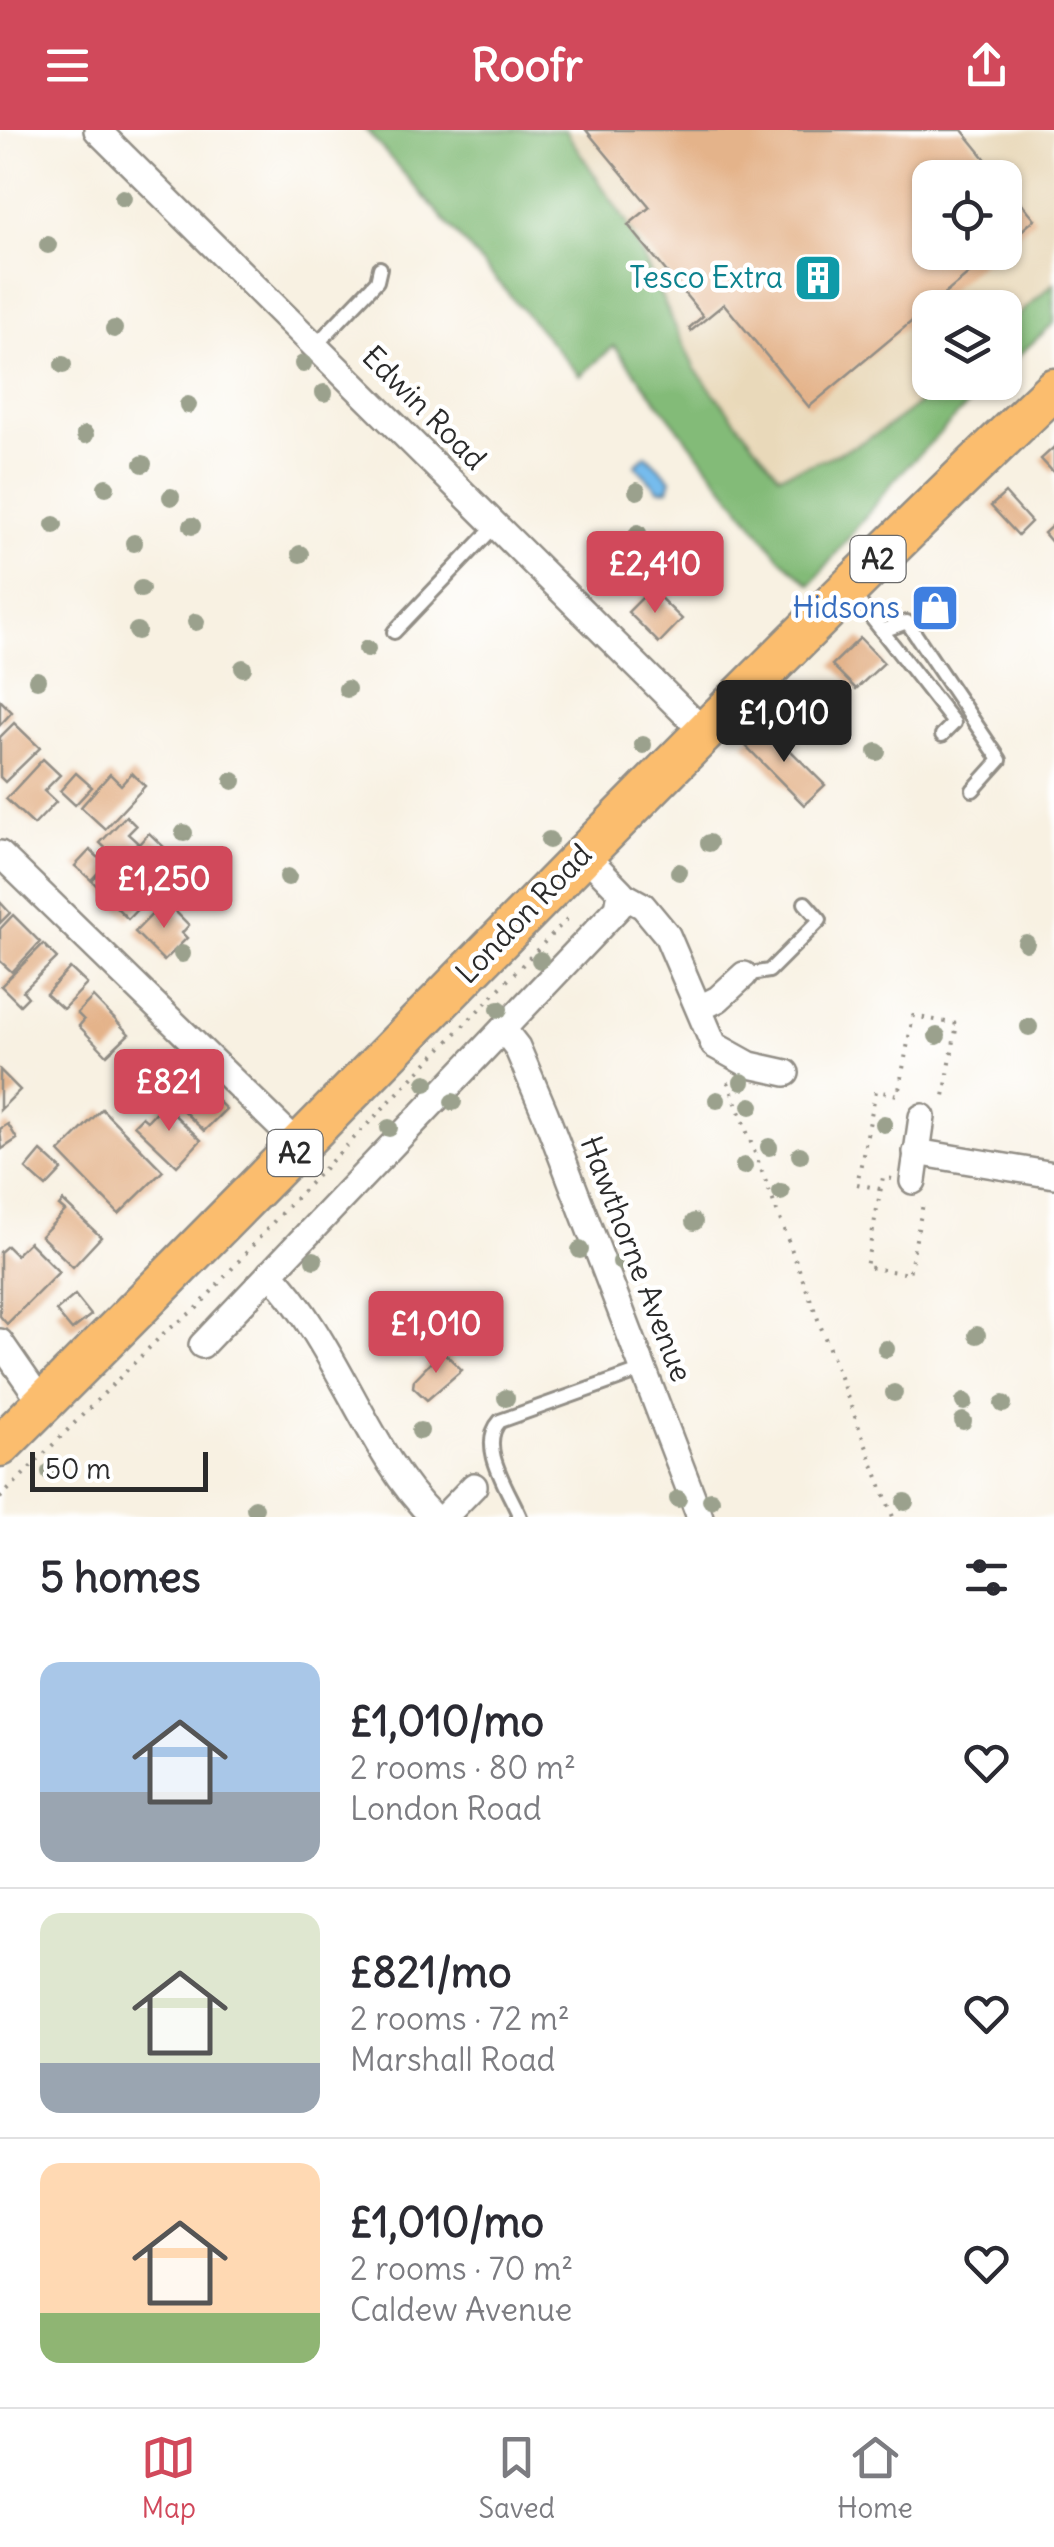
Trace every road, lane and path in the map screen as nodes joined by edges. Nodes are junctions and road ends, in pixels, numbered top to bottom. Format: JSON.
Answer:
{"nodes":[{"id":1,"x":98,"y":130,"type":"edge"},
{"id":2,"x":380,"y":268,"type":"dead end"},
{"id":3,"x":315,"y":346,"type":"junction"},
{"id":4,"x":1054,"y":389,"type":"edge"},
{"id":5,"x":496,"y":525,"type":"junction"},
{"id":6,"x":848,"y":588,"type":"junction"},
{"id":7,"x":882,"y":631,"type":"junction"},
{"id":8,"x":394,"y":632,"type":"dead end"},
{"id":9,"x":704,"y":732,"type":"junction"},
{"id":10,"x":942,"y":735,"type":"dead end"},
{"id":11,"x":973,"y":790,"type":"dead end"},
{"id":12,"x":583,"y":853,"type":"junction"},
{"id":13,"x":0,"y":854,"type":"edge"},
{"id":14,"x":623,"y":895,"type":"junction"},
{"id":15,"x":805,"y":903,"type":"dead end"},
{"id":16,"x":573,"y":911,"type":"dead end"},
{"id":17,"x":744,"y":975,"type":"joint"},
{"id":18,"x":700,"y":1008,"type":"junction"},
{"id":19,"x":502,"y":1029,"type":"junction"},
{"id":20,"x":714,"y":1045,"type":"junction"},
{"id":21,"x":786,"y":1073,"type":"dead end"},
{"id":22,"x":922,"y":1117,"type":"dead end"},
{"id":23,"x":301,"y":1148,"type":"junction"},
{"id":24,"x":924,"y":1154,"type":"junction"},
{"id":25,"x":1054,"y":1175,"type":"edge"},
{"id":26,"x":880,"y":1189,"type":"junction"},
{"id":27,"x":909,"y":1192,"type":"junction"},
{"id":28,"x":270,"y":1273,"type":"junction"},
{"id":29,"x":0,"y":1342,"type":"edge"},
{"id":30,"x":202,"y":1345,"type":"dead end"},
{"id":31,"x":643,"y":1370,"type":"junction"},
{"id":32,"x":43,"y":1404,"type":"junction"},
{"id":33,"x":0,"y":1446,"type":"edge"},
{"id":34,"x":474,"y":1486,"type":"dead end"},
{"id":35,"x":0,"y":1498,"type":"edge"},
{"id":36,"x":434,"y":1517,"type":"edge"},
{"id":37,"x":444,"y":1517,"type":"edge"},
{"id":38,"x":520,"y":1517,"type":"edge"},
{"id":39,"x":700,"y":1517,"type":"edge"},
{"id":40,"x":892,"y":1517,"type":"edge"}],
"edges":[{"from":1,"to":3,"type":"street","name":"Edwin Road"},
{"from":2,"to":3,"type":"lane"},
{"from":3,"to":5,"type":"street","name":"Edwin Road"},
{"from":4,"to":6,"type":"main road","name":"London Road","number":"A2"},
{"from":5,"to":8,"type":"lane"},
{"from":5,"to":9,"type":"street","name":"Edwin Road"},
{"from":6,"to":7,"type":"lane"},
{"from":6,"to":9,"type":"main road","name":"London Road","number":"A2"},
{"from":7,"to":10,"type":"lane"},
{"from":7,"to":11,"type":"lane"},
{"from":9,"to":12,"type":"main road","name":"London Road","number":"A2"},
{"from":12,"to":14,"type":"street"},
{"from":12,"to":23,"type":"main road","name":"London Road","number":"A2"},
{"from":13,"to":23,"type":"street"},
{"from":14,"to":18,"type":"street"},
{"from":14,"to":19,"type":"street"},
{"from":15,"to":17,"type":"lane"},
{"from":16,"to":35,"type":"path"},
{"from":17,"to":18,"type":"street"},
{"from":18,"to":20,"type":"street"},
{"from":19,"to":28,"type":"street"},
{"from":19,"to":31,"type":"street","name":"Hawthorne Avenue"},
{"from":20,"to":21,"type":"street"},
{"from":20,"to":40,"type":"path"},
{"from":22,"to":24,"type":"street"},
{"from":23,"to":32,"type":"main road","name":"London Road","number":"A2"},
{"from":24,"to":25,"type":"street"},
{"from":24,"to":26,"type":"path"},
{"from":24,"to":27,"type":"street"},
{"from":24,"to":27,"type":"path"},
{"from":26,"to":27,"type":"path"},
{"from":26,"to":27,"type":"path"},
{"from":28,"to":30,"type":"street"},
{"from":28,"to":36,"type":"street"},
{"from":29,"to":32,"type":"street"},
{"from":31,"to":38,"type":"lane"},
{"from":31,"to":39,"type":"street","name":"Hawthorne Avenue"},
{"from":32,"to":33,"type":"main road","name":"London Road","number":"A2"},
{"from":34,"to":37,"type":"street"}]}
